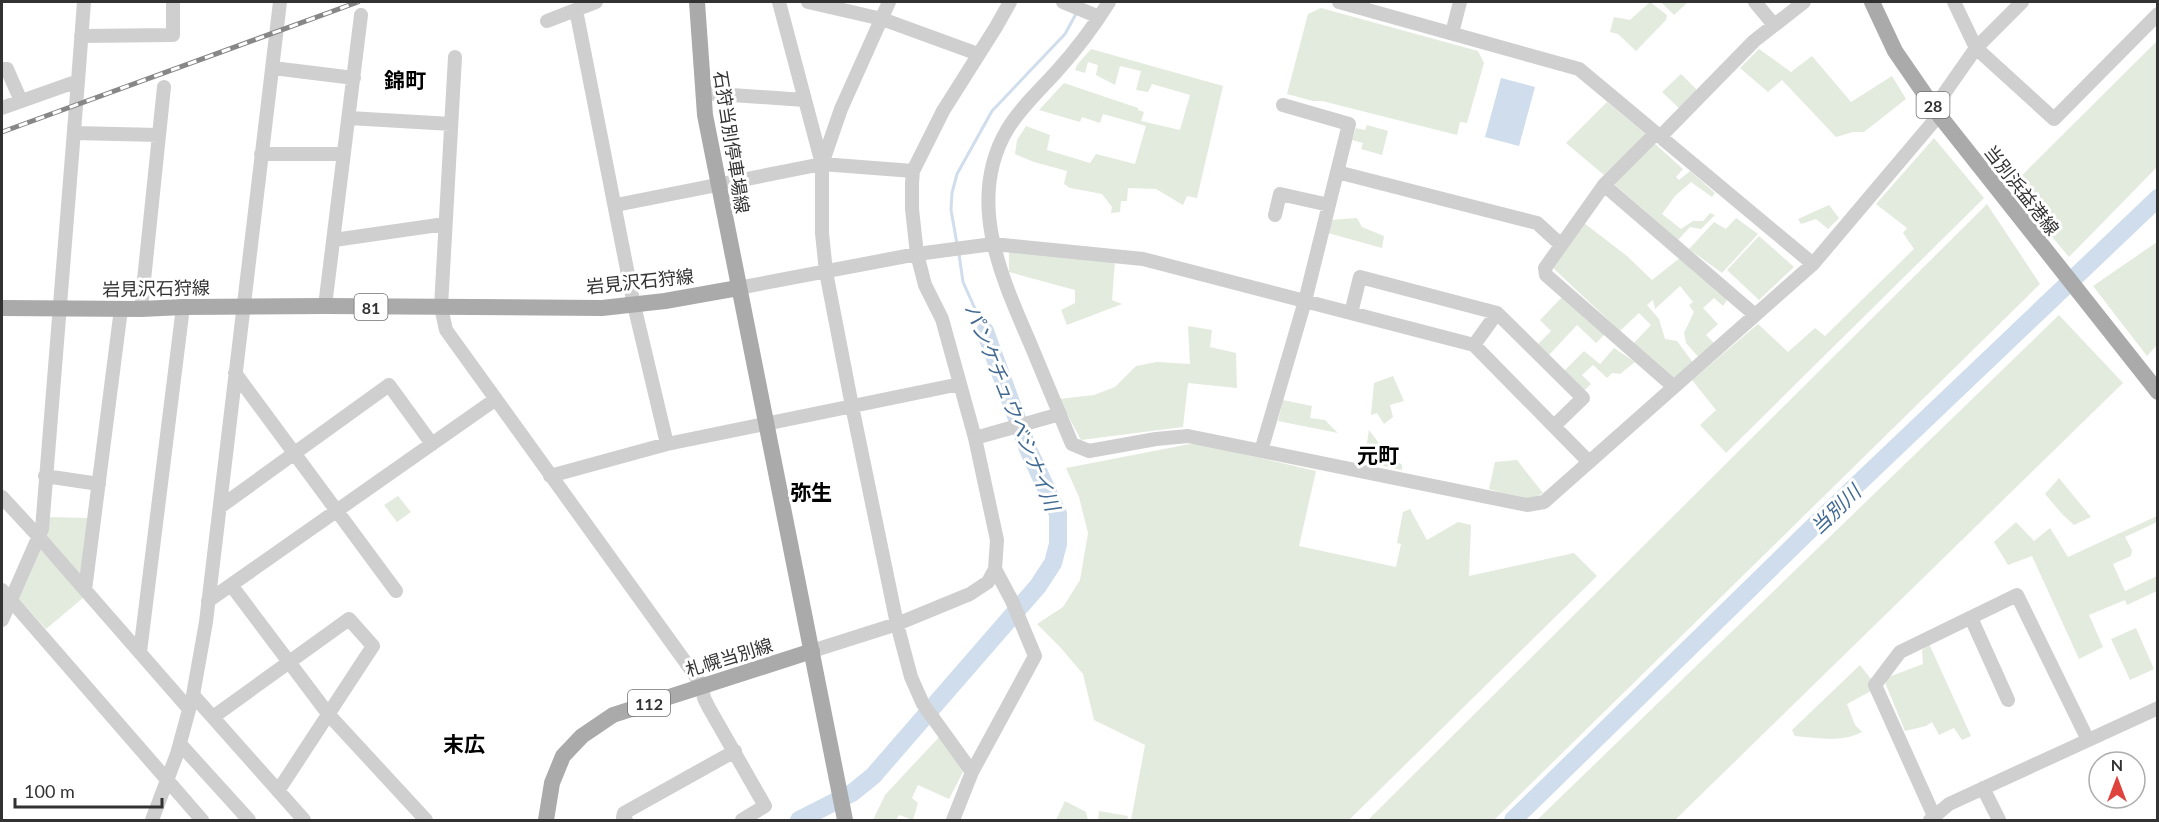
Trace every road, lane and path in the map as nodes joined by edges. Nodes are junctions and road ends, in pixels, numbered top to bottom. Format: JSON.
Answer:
{"nodes":[{"id":1,"x":84,"y":2,"type":"edge"},
{"id":2,"x":172,"y":2,"type":"edge"},
{"id":3,"x":280,"y":2,"type":"edge"},
{"id":4,"x":596,"y":2,"type":"edge"},
{"id":5,"x":698,"y":2,"type":"edge"},
{"id":6,"x":779,"y":2,"type":"edge"},
{"id":7,"x":808,"y":2,"type":"edge"},
{"id":8,"x":889,"y":2,"type":"edge"},
{"id":9,"x":1010,"y":2,"type":"edge"},
{"id":10,"x":1065,"y":2,"type":"edge"},
{"id":11,"x":1109,"y":2,"type":"edge"},
{"id":12,"x":1339,"y":2,"type":"edge"},
{"id":13,"x":1460,"y":2,"type":"edge"},
{"id":14,"x":1755,"y":2,"type":"edge"},
{"id":15,"x":1804,"y":2,"type":"edge"},
{"id":16,"x":1872,"y":2,"type":"edge"},
{"id":17,"x":1954,"y":2,"type":"edge"},
{"id":18,"x":2021,"y":2,"type":"edge"},
{"id":19,"x":576,"y":10,"type":"junction"},
{"id":20,"x":1093,"y":14,"type":"junction"},
{"id":21,"x":2157,"y":14,"type":"edge"},
{"id":22,"x":361,"y":15,"type":"dead end"},
{"id":23,"x":882,"y":19,"type":"junction"},
{"id":24,"x":547,"y":21,"type":"dead end"},
{"id":25,"x":1774,"y":25,"type":"junction"},
{"id":26,"x":1452,"y":33,"type":"junction"},
{"id":27,"x":81,"y":36,"type":"junction"},
{"id":28,"x":1976,"y":48,"type":"junction"},
{"id":29,"x":978,"y":54,"type":"junction"},
{"id":30,"x":455,"y":57,"type":"dead end"},
{"id":31,"x":273,"y":68,"type":"junction"},
{"id":32,"x":2,"y":69,"type":"edge"},
{"id":33,"x":354,"y":78,"type":"junction"},
{"id":34,"x":78,"y":81,"type":"junction"},
{"id":35,"x":164,"y":87,"type":"dead end"},
{"id":36,"x":703,"y":93,"type":"junction"},
{"id":37,"x":805,"y":100,"type":"junction"},
{"id":38,"x":21,"y":101,"type":"junction"},
{"id":39,"x":1283,"y":105,"type":"dead end"},
{"id":40,"x":2,"y":108,"type":"edge"},
{"id":41,"x":1937,"y":111,"type":"junction"},
{"id":42,"x":349,"y":118,"type":"junction"},
{"id":43,"x":451,"y":124,"type":"junction"},
{"id":44,"x":74,"y":133,"type":"junction"},
{"id":45,"x":159,"y":135,"type":"junction"},
{"id":46,"x":1658,"y":135,"type":"junction"},
{"id":47,"x":261,"y":154,"type":"junction"},
{"id":48,"x":344,"y":154,"type":"junction"},
{"id":49,"x":822,"y":164,"type":"junction"},
{"id":50,"x":913,"y":171,"type":"junction"},
{"id":51,"x":1337,"y":172,"type":"junction"},
{"id":52,"x":718,"y":185,"type":"junction"},
{"id":53,"x":1604,"y":185,"type":"junction"},
{"id":54,"x":616,"y":205,"type":"junction"},
{"id":55,"x":1329,"y":205,"type":"junction"},
{"id":56,"x":1275,"y":214,"type":"dead end"},
{"id":57,"x":445,"y":224,"type":"junction"},
{"id":58,"x":334,"y":240,"type":"junction"},
{"id":59,"x":993,"y":244,"type":"junction"},
{"id":60,"x":1560,"y":244,"type":"junction"},
{"id":61,"x":917,"y":254,"type":"junction"},
{"id":62,"x":1813,"y":264,"type":"junction"},
{"id":63,"x":826,"y":272,"type":"junction"},
{"id":64,"x":738,"y":288,"type":"junction"},
{"id":65,"x":1305,"y":301,"type":"junction"},
{"id":66,"x":634,"y":305,"type":"junction"},
{"id":67,"x":325,"y":306,"type":"junction"},
{"id":68,"x":183,"y":307,"type":"junction"},
{"id":69,"x":243,"y":307,"type":"junction"},
{"id":70,"x":441,"y":307,"type":"junction"},
{"id":71,"x":2,"y":308,"type":"edge"},
{"id":72,"x":58,"y":308,"type":"junction"},
{"id":73,"x":121,"y":309,"type":"junction"},
{"id":74,"x":141,"y":309,"type":"junction"},
{"id":75,"x":1351,"y":313,"type":"junction"},
{"id":76,"x":1497,"y":313,"type":"junction"},
{"id":77,"x":1755,"y":315,"type":"junction"},
{"id":78,"x":1474,"y":345,"type":"junction"},
{"id":79,"x":235,"y":373,"type":"junction"},
{"id":80,"x":960,"y":384,"type":"junction"},
{"id":81,"x":1674,"y":387,"type":"junction"},
{"id":82,"x":2157,"y":392,"type":"edge"},
{"id":83,"x":496,"y":399,"type":"junction"},
{"id":84,"x":852,"y":406,"type":"junction"},
{"id":85,"x":1060,"y":414,"type":"junction"},
{"id":86,"x":766,"y":423,"type":"junction"},
{"id":87,"x":1554,"y":426,"type":"junction"},
{"id":88,"x":975,"y":438,"type":"junction"},
{"id":89,"x":432,"y":444,"type":"junction"},
{"id":90,"x":667,"y":444,"type":"junction"},
{"id":91,"x":1261,"y":451,"type":"junction"},
{"id":92,"x":294,"y":452,"type":"junction"},
{"id":93,"x":1589,"y":462,"type":"junction"},
{"id":94,"x":45,"y":476,"type":"junction"},
{"id":95,"x":550,"y":476,"type":"junction"},
{"id":96,"x":99,"y":484,"type":"junction"},
{"id":97,"x":2,"y":497,"type":"edge"},
{"id":98,"x":220,"y":507,"type":"junction"},
{"id":99,"x":338,"y":510,"type":"junction"},
{"id":100,"x":38,"y":536,"type":"junction"},
{"id":101,"x":995,"y":569,"type":"junction"},
{"id":102,"x":231,"y":585,"type":"junction"},
{"id":103,"x":85,"y":590,"type":"junction"},
{"id":104,"x":396,"y":591,"type":"dead end"},
{"id":105,"x":6,"y":595,"type":"edge"},
{"id":106,"x":208,"y":601,"type":"junction"},
{"id":107,"x":1971,"y":618,"type":"junction"},
{"id":108,"x":2,"y":620,"type":"edge"},
{"id":109,"x":897,"y":624,"type":"junction"},
{"id":110,"x":812,"y":651,"type":"junction"},
{"id":111,"x":140,"y":652,"type":"junction"},
{"id":112,"x":289,"y":662,"type":"junction"},
{"id":113,"x":702,"y":685,"type":"junction"},
{"id":114,"x":193,"y":695,"type":"junction"},
{"id":115,"x":2008,"y":700,"type":"dead end"},
{"id":116,"x":2157,"y":708,"type":"edge"},
{"id":117,"x":189,"y":709,"type":"junction"},
{"id":118,"x":329,"y":715,"type":"junction"},
{"id":119,"x":213,"y":717,"type":"junction"},
{"id":120,"x":2088,"y":740,"type":"junction"},
{"id":121,"x":180,"y":744,"type":"junction"},
{"id":122,"x":735,"y":752,"type":"junction"},
{"id":123,"x":972,"y":772,"type":"junction"},
{"id":124,"x":167,"y":781,"type":"junction"},
{"id":125,"x":1983,"y":788,"type":"junction"},
{"id":126,"x":278,"y":791,"type":"junction"},
{"id":127,"x":1932,"y":818,"type":"edge"},
{"id":128,"x":152,"y":820,"type":"edge"},
{"id":129,"x":202,"y":820,"type":"edge"},
{"id":130,"x":249,"y":820,"type":"edge"},
{"id":131,"x":304,"y":820,"type":"edge"},
{"id":132,"x":426,"y":820,"type":"edge"},
{"id":133,"x":546,"y":820,"type":"edge"},
{"id":134,"x":626,"y":820,"type":"edge"},
{"id":135,"x":742,"y":820,"type":"edge"},
{"id":136,"x":845,"y":820,"type":"edge"},
{"id":137,"x":953,"y":820,"type":"edge"},
{"id":138,"x":1999,"y":820,"type":"edge"}],
"edges":[{"from":1,"to":27,"type":"street"},
{"from":2,"to":27,"type":"street"},
{"from":3,"to":31,"type":"street"},
{"from":4,"to":19,"type":"street"},
{"from":5,"to":36,"type":"main road","name":"石狩当別停車場線"},
{"from":6,"to":37,"type":"street"},
{"from":7,"to":23,"type":"street"},
{"from":8,"to":23,"type":"street"},
{"from":9,"to":29,"type":"street"},
{"from":10,"to":20,"type":"street"},
{"from":11,"to":20,"type":"street"},
{"from":12,"to":26,"type":"street"},
{"from":13,"to":26,"type":"street"},
{"from":14,"to":25,"type":"street"},
{"from":15,"to":25,"type":"street"},
{"from":16,"to":41,"type":"main road","name":"当別浜益港線","number":"28"},
{"from":17,"to":28,"type":"street"},
{"from":18,"to":28,"type":"street"},
{"from":19,"to":24,"type":"street"},
{"from":19,"to":54,"type":"street"},
{"from":20,"to":59,"type":"street"},
{"from":21,"to":28,"type":"street"},
{"from":22,"to":33,"type":"street"},
{"from":23,"to":29,"type":"street"},
{"from":23,"to":49,"type":"street"},
{"from":25,"to":46,"type":"street"},
{"from":26,"to":46,"type":"street"},
{"from":27,"to":34,"type":"street"},
{"from":28,"to":41,"type":"street"},
{"from":29,"to":50,"type":"street"},
{"from":30,"to":43,"type":"street"},
{"from":31,"to":33,"type":"street"},
{"from":31,"to":47,"type":"street"},
{"from":32,"to":38,"type":"street"},
{"from":33,"to":42,"type":"street"},
{"from":34,"to":38,"type":"street"},
{"from":34,"to":44,"type":"street"},
{"from":35,"to":45,"type":"street"},
{"from":36,"to":37,"type":"street"},
{"from":36,"to":52,"type":"main road","name":"石狩当別停車場線"},
{"from":37,"to":49,"type":"street"},
{"from":38,"to":40,"type":"street"},
{"from":39,"to":51,"type":"street"},
{"from":41,"to":62,"type":"street"},
{"from":41,"to":82,"type":"main road","name":"当別浜益港線","number":"28"},
{"from":42,"to":43,"type":"street"},
{"from":42,"to":48,"type":"street"},
{"from":43,"to":57,"type":"street"},
{"from":44,"to":45,"type":"street"},
{"from":44,"to":72,"type":"street"},
{"from":45,"to":74,"type":"street"},
{"from":46,"to":53,"type":"street"},
{"from":46,"to":62,"type":"street"},
{"from":47,"to":48,"type":"street"},
{"from":47,"to":69,"type":"street"},
{"from":48,"to":58,"type":"street"},
{"from":49,"to":50,"type":"street"},
{"from":49,"to":52,"type":"street"},
{"from":49,"to":63,"type":"street"},
{"from":50,"to":61,"type":"street"},
{"from":51,"to":55,"type":"street"},
{"from":51,"to":60,"type":"street"},
{"from":52,"to":54,"type":"street"},
{"from":52,"to":64,"type":"main road","name":"石狩当別停車場線"},
{"from":53,"to":60,"type":"street"},
{"from":53,"to":77,"type":"street"},
{"from":54,"to":66,"type":"street"},
{"from":55,"to":56,"type":"street"},
{"from":55,"to":65,"type":"street"},
{"from":57,"to":58,"type":"street"},
{"from":57,"to":70,"type":"street"},
{"from":58,"to":67,"type":"street"},
{"from":59,"to":61,"type":"street"},
{"from":59,"to":65,"type":"street"},
{"from":59,"to":85,"type":"street"},
{"from":60,"to":81,"type":"street"},
{"from":61,"to":63,"type":"street"},
{"from":61,"to":80,"type":"street"},
{"from":62,"to":77,"type":"street"},
{"from":63,"to":64,"type":"street"},
{"from":63,"to":84,"type":"street"},
{"from":64,"to":66,"type":"main road","name":"岩見沢石狩線","number":"81"},
{"from":64,"to":86,"type":"main road"},
{"from":65,"to":75,"type":"street"},
{"from":65,"to":91,"type":"street"},
{"from":66,"to":70,"type":"main road","name":"岩見沢石狩線","number":"81"},
{"from":66,"to":90,"type":"street"},
{"from":67,"to":69,"type":"main road","name":"岩見沢石狩線","number":"81"},
{"from":67,"to":70,"type":"main road","name":"岩見沢石狩線","number":"81"},
{"from":68,"to":69,"type":"main road","name":"岩見沢石狩線","number":"81"},
{"from":68,"to":74,"type":"main road","name":"岩見沢石狩線","number":"81"},
{"from":68,"to":111,"type":"street"},
{"from":69,"to":79,"type":"street"},
{"from":70,"to":83,"type":"street"},
{"from":71,"to":72,"type":"main road","name":"岩見沢石狩線","number":"81"},
{"from":72,"to":73,"type":"main road","name":"岩見沢石狩線","number":"81"},
{"from":72,"to":94,"type":"street"},
{"from":73,"to":74,"type":"main road","name":"岩見沢石狩線","number":"81"},
{"from":73,"to":96,"type":"street"},
{"from":75,"to":76,"type":"street"},
{"from":75,"to":78,"type":"street"},
{"from":76,"to":78,"type":"street"},
{"from":76,"to":87,"type":"street"},
{"from":77,"to":81,"type":"street"},
{"from":78,"to":87,"type":"street"},
{"from":79,"to":92,"type":"street"},
{"from":79,"to":98,"type":"street"},
{"from":80,"to":84,"type":"street"},
{"from":80,"to":88,"type":"street"},
{"from":81,"to":93,"type":"street"},
{"from":83,"to":89,"type":"street"},
{"from":83,"to":95,"type":"street"},
{"from":84,"to":86,"type":"street"},
{"from":84,"to":109,"type":"street"},
{"from":85,"to":88,"type":"street"},
{"from":85,"to":91,"type":"street"},
{"from":86,"to":90,"type":"street"},
{"from":86,"to":110,"type":"main road"},
{"from":87,"to":93,"type":"street"},
{"from":88,"to":101,"type":"street"},
{"from":89,"to":92,"type":"street"},
{"from":89,"to":99,"type":"street"},
{"from":90,"to":95,"type":"street"},
{"from":91,"to":93,"type":"street"},
{"from":92,"to":98,"type":"street"},
{"from":92,"to":99,"type":"street"},
{"from":94,"to":96,"type":"street"},
{"from":94,"to":100,"type":"street"},
{"from":95,"to":113,"type":"street"},
{"from":96,"to":103,"type":"street"},
{"from":97,"to":100,"type":"street"},
{"from":98,"to":106,"type":"street"},
{"from":99,"to":102,"type":"street"},
{"from":99,"to":104,"type":"street"},
{"from":100,"to":103,"type":"street"},
{"from":100,"to":105,"type":"street"},
{"from":101,"to":109,"type":"street"},
{"from":101,"to":123,"type":"street"},
{"from":102,"to":106,"type":"street"},
{"from":102,"to":112,"type":"street"},
{"from":103,"to":111,"type":"street"},
{"from":105,"to":108,"type":"street"},
{"from":105,"to":124,"type":"street"},
{"from":106,"to":114,"type":"street"},
{"from":107,"to":115,"type":"street"},
{"from":107,"to":120,"type":"street"},
{"from":107,"to":127,"type":"street"},
{"from":109,"to":110,"type":"street"},
{"from":109,"to":123,"type":"street"},
{"from":110,"to":113,"type":"main road","name":"札幌当別線","number":"112"},
{"from":110,"to":136,"type":"main road"},
{"from":111,"to":117,"type":"street"},
{"from":112,"to":118,"type":"street"},
{"from":112,"to":118,"type":"street"},
{"from":112,"to":119,"type":"street"},
{"from":113,"to":122,"type":"street"},
{"from":113,"to":133,"type":"main road","name":"札幌当別線","number":"112"},
{"from":114,"to":117,"type":"street"},
{"from":114,"to":119,"type":"street"},
{"from":116,"to":120,"type":"street"},
{"from":117,"to":121,"type":"street"},
{"from":118,"to":126,"type":"street"},
{"from":118,"to":132,"type":"street"},
{"from":119,"to":126,"type":"street"},
{"from":120,"to":125,"type":"street"},
{"from":121,"to":124,"type":"street"},
{"from":121,"to":130,"type":"street"},
{"from":122,"to":134,"type":"street"},
{"from":122,"to":135,"type":"street"},
{"from":123,"to":137,"type":"street"},
{"from":124,"to":128,"type":"street"},
{"from":124,"to":129,"type":"street"},
{"from":125,"to":127,"type":"street"},
{"from":125,"to":138,"type":"street"},
{"from":126,"to":131,"type":"street"}]}
